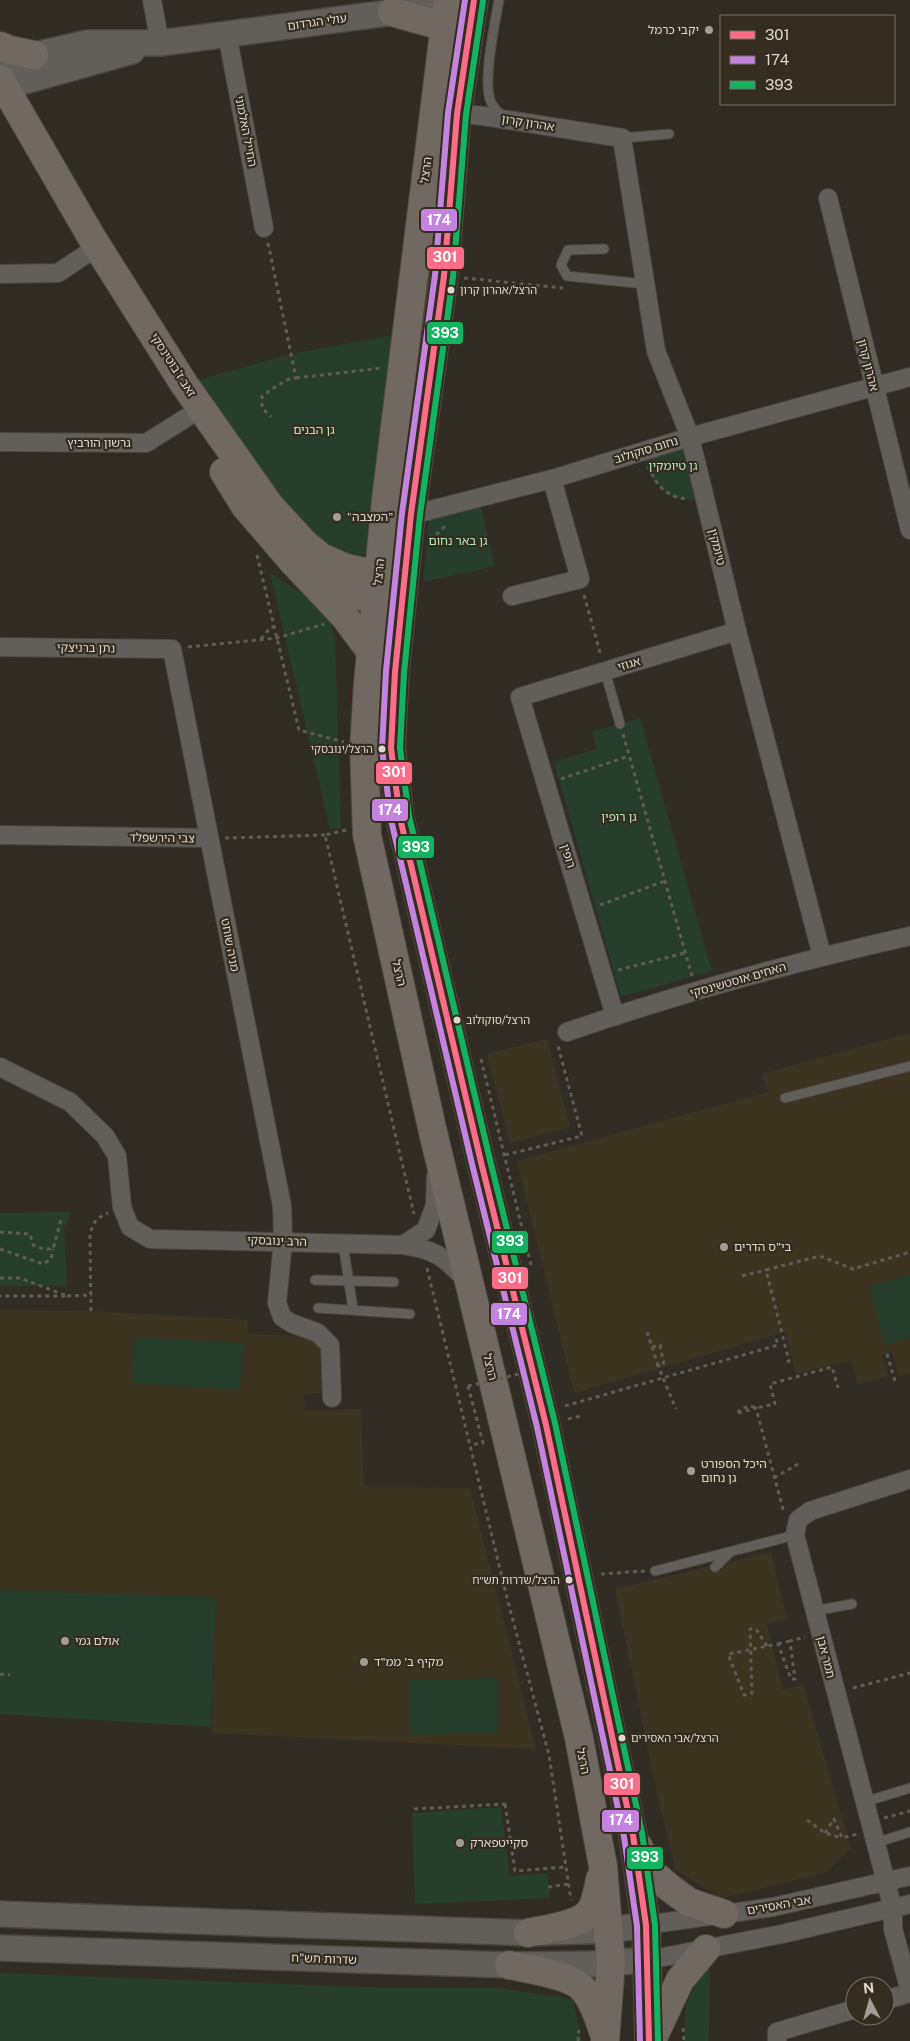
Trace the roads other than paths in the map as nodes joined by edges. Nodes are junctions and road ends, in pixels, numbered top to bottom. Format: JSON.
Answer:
{"nodes":[{"id":1,"x":152,"y":0,"type":"edge"},
{"id":2,"x":464,"y":6,"type":"edge"},
{"id":3,"x":392,"y":12,"type":"joint"},
{"id":4,"x":227,"y":34,"type":"junction"},
{"id":5,"x":160,"y":43,"type":"junction"},
{"id":6,"x":0,"y":46,"type":"edge"},
{"id":7,"x":34,"y":55,"type":"junction"},
{"id":8,"x":1,"y":80,"type":"edge"},
{"id":9,"x":446,"y":112,"type":"junction"},
{"id":10,"x":0,"y":118,"type":"edge"},
{"id":11,"x":511,"y":120,"type":"junction"},
{"id":12,"x":669,"y":134,"type":"dead end"},
{"id":13,"x":622,"y":138,"type":"junction"},
{"id":14,"x":828,"y":198,"type":"dead end"},
{"id":15,"x":264,"y":228,"type":"road end"},
{"id":16,"x":604,"y":249,"type":"dead end"},
{"id":17,"x":85,"y":255,"type":"junction"},
{"id":18,"x":0,"y":274,"type":"edge"},
{"id":19,"x":646,"y":284,"type":"junction"},
{"id":20,"x":910,"y":377,"type":"edge"},
{"id":21,"x":873,"y":387,"type":"junction"},
{"id":22,"x":189,"y":416,"type":"junction"},
{"id":23,"x":690,"y":436,"type":"junction"},
{"id":24,"x":0,"y":442,"type":"edge"},
{"id":25,"x":552,"y":479,"type":"junction"},
{"id":26,"x":386,"y":499,"type":"junction"},
{"id":27,"x":411,"y":514,"type":"junction"},
{"id":28,"x":910,"y":530,"type":"edge"},
{"id":29,"x":294,"y":563,"type":"junction"},
{"id":30,"x":378,"y":587,"type":"junction"},
{"id":31,"x":402,"y":592,"type":"junction"},
{"id":32,"x":512,"y":596,"type":"dead end"},
{"id":33,"x":737,"y":631,"type":"junction"},
{"id":34,"x":0,"y":647,"type":"edge"},
{"id":35,"x":172,"y":649,"type":"joint"},
{"id":36,"x":371,"y":652,"type":"junction"},
{"id":37,"x":605,"y":671,"type":"junction"},
{"id":38,"x":520,"y":697,"type":"joint"},
{"id":39,"x":620,"y":724,"type":"road end"},
{"id":40,"x":0,"y":835,"type":"edge"},
{"id":41,"x":209,"y":838,"type":"junction"},
{"id":42,"x":910,"y":936,"type":"edge"},
{"id":43,"x":822,"y":956,"type":"junction"},
{"id":44,"x":615,"y":1016,"type":"junction"},
{"id":45,"x":568,"y":1032,"type":"road end"},
{"id":46,"x":910,"y":1066,"type":"edge"},
{"id":47,"x":0,"y":1067,"type":"edge"},
{"id":48,"x":785,"y":1098,"type":"dead end"},
{"id":49,"x":432,"y":1128,"type":"junction"},
{"id":50,"x":283,"y":1241,"type":"junction"},
{"id":51,"x":343,"y":1244,"type":"junction"},
{"id":52,"x":403,"y":1245,"type":"junction"},
{"id":53,"x":315,"y":1280,"type":"dead end"},
{"id":54,"x":349,"y":1281,"type":"junction"},
{"id":55,"x":394,"y":1282,"type":"dead end"},
{"id":56,"x":469,"y":1284,"type":"junction"},
{"id":57,"x":318,"y":1308,"type":"dead end"},
{"id":58,"x":353,"y":1309,"type":"junction"},
{"id":59,"x":410,"y":1314,"type":"dead end"},
{"id":60,"x":332,"y":1398,"type":"dead end"},
{"id":61,"x":910,"y":1479,"type":"edge"},
{"id":62,"x":794,"y":1535,"type":"junction"},
{"id":63,"x":730,"y":1551,"type":"junction"},
{"id":64,"x":715,"y":1567,"type":"dead end"},
{"id":65,"x":655,"y":1571,"type":"road end"},
{"id":66,"x":852,"y":1604,"type":"dead end"},
{"id":67,"x":814,"y":1611,"type":"junction"},
{"id":68,"x":910,"y":1788,"type":"edge"},
{"id":69,"x":864,"y":1802,"type":"junction"},
{"id":70,"x":910,"y":1832,"type":"edge"},
{"id":71,"x":633,"y":1835,"type":"junction"},
{"id":72,"x":875,"y":1843,"type":"junction"},
{"id":73,"x":603,"y":1866,"type":"junction"},
{"id":74,"x":910,"y":1876,"type":"edge"},
{"id":75,"x":886,"y":1883,"type":"junction"},
{"id":76,"x":910,"y":1904,"type":"edge"},
{"id":77,"x":893,"y":1909,"type":"junction"},
{"id":78,"x":0,"y":1914,"type":"edge"},
{"id":79,"x":724,"y":1914,"type":"junction"},
{"id":80,"x":646,"y":1925,"type":"junction"},
{"id":81,"x":609,"y":1930,"type":"junction"},
{"id":82,"x":528,"y":1932,"type":"junction"},
{"id":83,"x":910,"y":1945,"type":"edge"},
{"id":84,"x":0,"y":1948,"type":"edge"},
{"id":85,"x":706,"y":1949,"type":"junction"},
{"id":86,"x":648,"y":1960,"type":"junction"},
{"id":87,"x":611,"y":1963,"type":"junction"},
{"id":88,"x":509,"y":1965,"type":"junction"},
{"id":89,"x":910,"y":1992,"type":"edge"},
{"id":90,"x":895,"y":1997,"type":"edge"},
{"id":91,"x":845,"y":2012,"type":"edge"},
{"id":92,"x":606,"y":2039,"type":"edge"},
{"id":93,"x":650,"y":2041,"type":"edge"},
{"id":94,"x":777,"y":2041,"type":"edge"}],
"edges":[{"from":1,"to":5,"type":"street"},
{"from":2,"to":3,"type":"main road"},
{"from":2,"to":9,"type":"main road","name":"הרצל"},
{"from":2,"to":9,"type":"main road","name":"הרצל"},
{"from":2,"to":11,"type":"lane"},
{"from":3,"to":4,"type":"main road","name":"עולי הגרדום"},
{"from":4,"to":5,"type":"main road","name":"עולי הגרדום"},
{"from":4,"to":15,"type":"street","name":"החייל האלמוני"},
{"from":5,"to":7,"type":"main road","name":"עולי הגרדום"},
{"from":5,"to":8,"type":"main road","name":"עולי הגרדום"},
{"from":6,"to":7,"type":"main road"},
{"from":7,"to":8,"type":"main road","name":"עולי הגרדום"},
{"from":8,"to":30,"type":"main road","name":"זאב ז'בוטינסקי"},
{"from":9,"to":11,"type":"street","name":"אהרון קרון"},
{"from":9,"to":26,"type":"main road","name":"הרצל"},
{"from":9,"to":27,"type":"main road","name":"הרצל"},
{"from":10,"to":17,"type":"main road","name":"זאב ז'בוטינסקי"},
{"from":11,"to":13,"type":"street","name":"אהרון קרון"},
{"from":12,"to":13,"type":"lane"},
{"from":13,"to":19,"type":"street","name":"טיומקין"},
{"from":14,"to":21,"type":"street","name":"אהרון קרון"},
{"from":16,"to":19,"type":"lane"},
{"from":17,"to":18,"type":"street"},
{"from":17,"to":22,"type":"main road","name":"זאב ז'בוטינסקי"},
{"from":19,"to":23,"type":"street","name":"טיומקין"},
{"from":20,"to":21,"type":"street","name":"נחום סוקולוב"},
{"from":21,"to":23,"type":"street","name":"נחום סוקולוב"},
{"from":21,"to":28,"type":"street","name":"אהרון קרון"},
{"from":22,"to":24,"type":"street","name":"גרשון הורביץ"},
{"from":22,"to":29,"type":"main road","name":"זאב ז'בוטינסקי"},
{"from":23,"to":25,"type":"street","name":"נחום סוקולוב"},
{"from":23,"to":33,"type":"street","name":"טיומקין"},
{"from":25,"to":27,"type":"street","name":"נחום סוקולוב"},
{"from":25,"to":32,"type":"street"},
{"from":26,"to":27,"type":"street"},
{"from":26,"to":30,"type":"main road","name":"הרצל"},
{"from":27,"to":31,"type":"main road","name":"הרצל"},
{"from":29,"to":30,"type":"main road"},
{"from":29,"to":36,"type":"main road","name":"זאב ז'בוטינסקי"},
{"from":30,"to":31,"type":"main road","name":"זאב ז'בוטינסקי"},
{"from":30,"to":36,"type":"main road","name":"הרצל"},
{"from":31,"to":71,"type":"main road","name":"הרצל"},
{"from":33,"to":37,"type":"street","name":"אגוזי"},
{"from":33,"to":43,"type":"street","name":"טיומקין"},
{"from":34,"to":35,"type":"street","name":"נתן ברניצקי"},
{"from":35,"to":41,"type":"street","name":"מניה שוחט"},
{"from":36,"to":49,"type":"main road","name":"הרצל"},
{"from":37,"to":38,"type":"street","name":"אגוזי"},
{"from":37,"to":39,"type":"lane"},
{"from":38,"to":44,"type":"street","name":"רופין"},
{"from":40,"to":41,"type":"street","name":"צבי הירשפלד"},
{"from":41,"to":50,"type":"street","name":"מניה שוחט"},
{"from":42,"to":43,"type":"street","name":"האחים אוסטשינסקי"},
{"from":43,"to":44,"type":"street","name":"האחים אוסטשינסקי"},
{"from":44,"to":45,"type":"street","name":"האחים אוסטשינסקי"},
{"from":46,"to":48,"type":"lane"},
{"from":47,"to":50,"type":"street","name":"הרב ינובסקי"},
{"from":49,"to":52,"type":"street"},
{"from":49,"to":56,"type":"main road","name":"הרצל"},
{"from":50,"to":51,"type":"street","name":"הרב ינובסקי"},
{"from":50,"to":60,"type":"street","name":"מניה שוחט"},
{"from":51,"to":52,"type":"street","name":"הרב ינובסקי"},
{"from":51,"to":54,"type":"lane"},
{"from":52,"to":56,"type":"street","name":"הרב ינובסקי"},
{"from":53,"to":54,"type":"lane"},
{"from":54,"to":55,"type":"lane"},
{"from":54,"to":58,"type":"lane"},
{"from":56,"to":73,"type":"main road","name":"הרצל"},
{"from":57,"to":58,"type":"lane"},
{"from":58,"to":59,"type":"lane"},
{"from":61,"to":62,"type":"street"},
{"from":62,"to":63,"type":"lane"},
{"from":62,"to":67,"type":"street","name":"תמר אבן"},
{"from":63,"to":64,"type":"lane"},
{"from":63,"to":65,"type":"lane"},
{"from":66,"to":67,"type":"lane"},
{"from":67,"to":69,"type":"street","name":"תמר אבן"},
{"from":68,"to":69,"type":"lane"},
{"from":69,"to":72,"type":"street","name":"תמר אבן"},
{"from":70,"to":72,"type":"lane"},
{"from":71,"to":79,"type":"main road"},
{"from":71,"to":80,"type":"main road","name":"הרצל"},
{"from":72,"to":75,"type":"street","name":"תמר אבן"},
{"from":73,"to":81,"type":"main road","name":"הרצל"},
{"from":73,"to":82,"type":"main road"},
{"from":74,"to":75,"type":"street","name":"אבי האסירים"},
{"from":75,"to":77,"type":"street","name":"תמר אבן"},
{"from":75,"to":79,"type":"street","name":"אבי האסירים"},
{"from":76,"to":77,"type":"street"},
{"from":77,"to":83,"type":"street"},
{"from":77,"to":85,"type":"street"},
{"from":77,"to":89,"type":"street"},
{"from":78,"to":82,"type":"main road"},
{"from":79,"to":80,"type":"street","name":"אבי האסירים"},
{"from":80,"to":81,"type":"main road"},
{"from":80,"to":86,"type":"main road","name":"הרצל"},
{"from":81,"to":82,"type":"main road"},
{"from":81,"to":87,"type":"main road","name":"הרצל"},
{"from":84,"to":88,"type":"main road","name":"שדרות תש\"ח"},
{"from":85,"to":86,"type":"street"},
{"from":85,"to":93,"type":"main road"},
{"from":86,"to":87,"type":"main road","name":"שדרות תש\"ח"},
{"from":86,"to":93,"type":"main road","name":"הרצל"},
{"from":87,"to":88,"type":"main road","name":"שדרות תש\"ח"},
{"from":87,"to":92,"type":"main road","name":"הרצל"},
{"from":88,"to":92,"type":"main road"},
{"from":89,"to":90,"type":"street"},
{"from":91,"to":94,"type":"street"}]}
